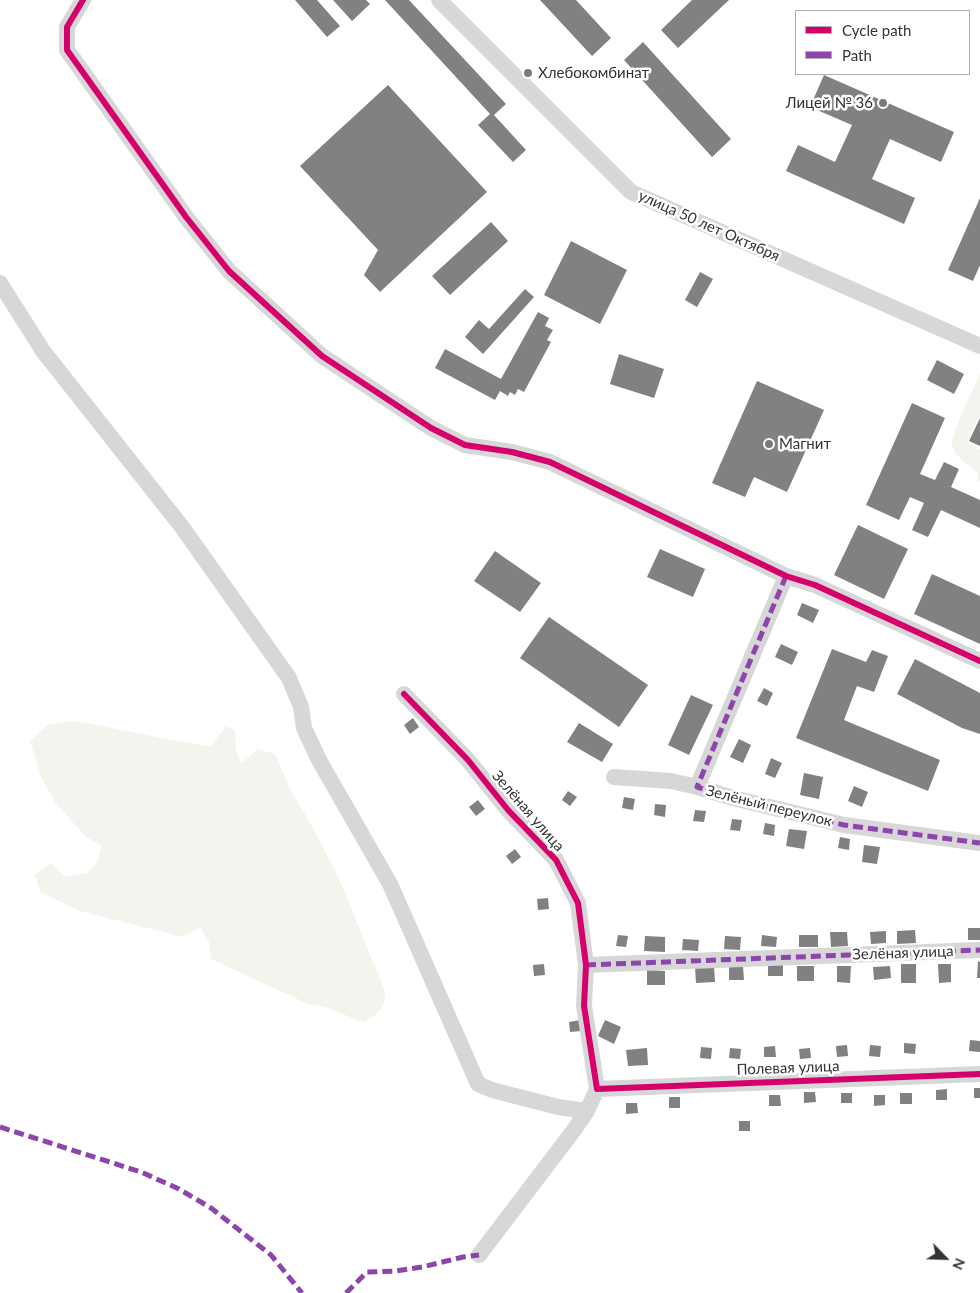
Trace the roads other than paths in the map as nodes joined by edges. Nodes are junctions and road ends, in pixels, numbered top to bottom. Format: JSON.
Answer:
{"nodes":[{"id":1,"x":83,"y":0,"type":"edge"},
{"id":2,"x":439,"y":0,"type":"edge"},
{"id":3,"x":0,"y":283,"type":"edge"},
{"id":4,"x":980,"y":346,"type":"edge"},
{"id":5,"x":786,"y":576,"type":"junction"},
{"id":6,"x":980,"y":661,"type":"edge"},
{"id":7,"x":404,"y":694,"type":"dead end"},
{"id":8,"x":614,"y":777,"type":"dead end"},
{"id":9,"x":696,"y":787,"type":"junction"},
{"id":10,"x":980,"y":842,"type":"edge"},
{"id":11,"x":980,"y":950,"type":"edge"},
{"id":12,"x":586,"y":965,"type":"junction"},
{"id":13,"x":980,"y":1074,"type":"edge"},
{"id":14,"x":597,"y":1088,"type":"junction"},
{"id":15,"x":587,"y":1111,"type":"junction"},
{"id":16,"x":479,"y":1255,"type":"dead end"}],
"edges":[{"from":1,"to":5,"type":"street"},
{"from":2,"to":4,"type":"street","name":"улица 50 лет Октября"},
{"from":3,"to":15,"type":"street"},
{"from":5,"to":6,"type":"street"},
{"from":5,"to":9,"type":"street","name":"Зелёный переулок"},
{"from":7,"to":12,"type":"street","name":"Зелёная улица"},
{"from":8,"to":9,"type":"street"},
{"from":9,"to":10,"type":"street","name":"Зелёный переулок"},
{"from":11,"to":12,"type":"street","name":"Зелёная улица"},
{"from":12,"to":14,"type":"street","name":"Зелёная улица"},
{"from":13,"to":14,"type":"street","name":"Полевая улица"},
{"from":14,"to":15,"type":"street"},
{"from":15,"to":16,"type":"street"}]}
